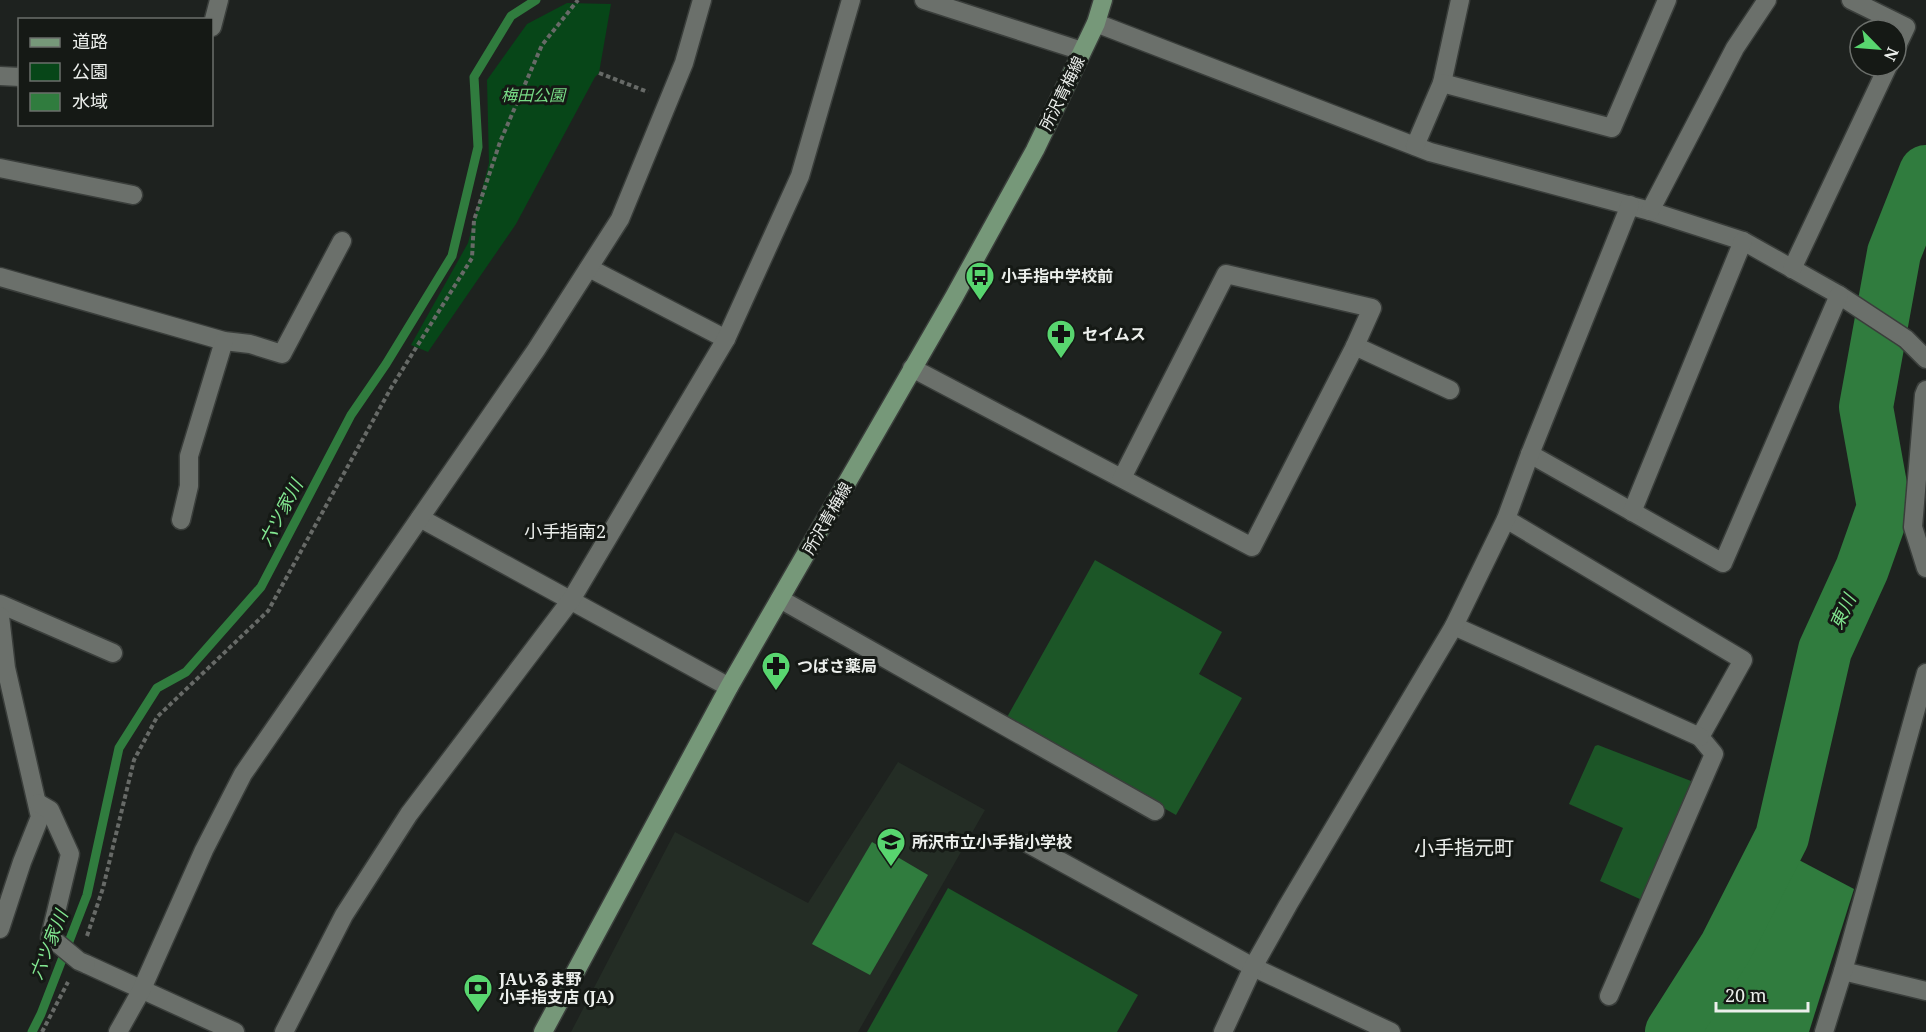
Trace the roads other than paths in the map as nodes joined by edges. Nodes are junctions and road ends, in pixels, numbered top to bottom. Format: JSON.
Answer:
{"nodes":[{"id":1,"x":219,"y":0,"type":"edge"},
{"id":2,"x":702,"y":0,"type":"edge"},
{"id":3,"x":851,"y":0,"type":"edge"},
{"id":4,"x":924,"y":0,"type":"edge"},
{"id":5,"x":1103,"y":0,"type":"edge"},
{"id":6,"x":1460,"y":0,"type":"edge"},
{"id":7,"x":1667,"y":0,"type":"edge"},
{"id":8,"x":1767,"y":0,"type":"edge"},
{"id":9,"x":1851,"y":0,"type":"edge"},
{"id":10,"x":1888,"y":18,"type":"edge"},
{"id":11,"x":213,"y":23,"type":"edge"},
{"id":12,"x":1096,"y":23,"type":"junction"},
{"id":13,"x":1082,"y":51,"type":"junction"},
{"id":14,"x":0,"y":76,"type":"edge"},
{"id":15,"x":18,"y":78,"type":"edge"},
{"id":16,"x":1882,"y":78,"type":"edge"},
{"id":17,"x":1442,"y":83,"type":"junction"},
{"id":18,"x":1415,"y":146,"type":"junction"},
{"id":19,"x":0,"y":168,"type":"edge"},
{"id":20,"x":132,"y":195,"type":"dead end"},
{"id":21,"x":1630,"y":205,"type":"junction"},
{"id":22,"x":1650,"y":211,"type":"junction"},
{"id":23,"x":1743,"y":241,"type":"junction"},
{"id":24,"x":342,"y":242,"type":"dead end"},
{"id":25,"x":589,"y":268,"type":"junction"},
{"id":26,"x":1792,"y":268,"type":"junction"},
{"id":27,"x":0,"y":277,"type":"edge"},
{"id":28,"x":1839,"y":295,"type":"junction"},
{"id":29,"x":726,"y":339,"type":"junction"},
{"id":30,"x":224,"y":340,"type":"junction"},
{"id":31,"x":1355,"y":346,"type":"junction"},
{"id":32,"x":1926,"y":358,"type":"edge"},
{"id":33,"x":912,"y":368,"type":"junction"},
{"id":34,"x":1450,"y":390,"type":"dead end"},
{"id":35,"x":1926,"y":390,"type":"edge"},
{"id":36,"x":1530,"y":454,"type":"junction"},
{"id":37,"x":1122,"y":478,"type":"junction"},
{"id":38,"x":1632,"y":512,"type":"junction"},
{"id":39,"x":420,"y":518,"type":"junction"},
{"id":40,"x":1506,"y":519,"type":"junction"},
{"id":41,"x":181,"y":520,"type":"dead end"},
{"id":42,"x":1926,"y":568,"type":"edge"},
{"id":43,"x":780,"y":599,"type":"junction"},
{"id":44,"x":571,"y":600,"type":"junction"},
{"id":45,"x":0,"y":604,"type":"edge"},
{"id":46,"x":0,"y":616,"type":"edge"},
{"id":47,"x":1454,"y":626,"type":"junction"},
{"id":48,"x":113,"y":653,"type":"dead end"},
{"id":49,"x":3,"y":668,"type":"edge"},
{"id":50,"x":1926,"y":673,"type":"edge"},
{"id":51,"x":729,"y":687,"type":"junction"},
{"id":52,"x":1700,"y":738,"type":"junction"},
{"id":53,"x":38,"y":803,"type":"junction"},
{"id":54,"x":1155,"y":811,"type":"dead end"},
{"id":55,"x":1029,"y":844,"type":"dead end"},
{"id":56,"x":0,"y":929,"type":"edge"},
{"id":57,"x":1254,"y":967,"type":"junction"},
{"id":58,"x":1843,"y":971,"type":"junction"},
{"id":59,"x":141,"y":991,"type":"junction"},
{"id":60,"x":1926,"y":991,"type":"edge"},
{"id":61,"x":1609,"y":996,"type":"dead end"},
{"id":62,"x":118,"y":1032,"type":"edge"},
{"id":63,"x":235,"y":1032,"type":"edge"},
{"id":64,"x":284,"y":1032,"type":"edge"},
{"id":65,"x":543,"y":1032,"type":"edge"},
{"id":66,"x":1222,"y":1032,"type":"edge"},
{"id":67,"x":1391,"y":1032,"type":"edge"},
{"id":68,"x":1824,"y":1032,"type":"edge"}],
"edges":[{"from":1,"to":11,"type":"street"},
{"from":2,"to":25,"type":"street"},
{"from":3,"to":29,"type":"street"},
{"from":4,"to":13,"type":"street"},
{"from":5,"to":12,"type":"main road","name":"所沢青梅線"},
{"from":6,"to":17,"type":"street"},
{"from":7,"to":17,"type":"street"},
{"from":8,"to":22,"type":"street"},
{"from":9,"to":10,"type":"street"},
{"from":12,"to":13,"type":"main road","name":"所沢青梅線"},
{"from":12,"to":18,"type":"street"},
{"from":13,"to":33,"type":"main road","name":"所沢青梅線"},
{"from":14,"to":15,"type":"street"},
{"from":16,"to":26,"type":"street"},
{"from":17,"to":18,"type":"street"},
{"from":18,"to":21,"type":"street"},
{"from":19,"to":20,"type":"street"},
{"from":21,"to":22,"type":"street"},
{"from":21,"to":36,"type":"street"},
{"from":22,"to":23,"type":"street"},
{"from":23,"to":26,"type":"street"},
{"from":23,"to":38,"type":"street"},
{"from":24,"to":30,"type":"street"},
{"from":25,"to":29,"type":"street"},
{"from":25,"to":39,"type":"street"},
{"from":26,"to":28,"type":"street"},
{"from":27,"to":30,"type":"street"},
{"from":28,"to":32,"type":"street"},
{"from":28,"to":38,"type":"street"},
{"from":29,"to":44,"type":"street"},
{"from":30,"to":41,"type":"street"},
{"from":31,"to":34,"type":"street"},
{"from":31,"to":37,"type":"street"},
{"from":31,"to":37,"type":"street"},
{"from":33,"to":37,"type":"street"},
{"from":33,"to":43,"type":"main road","name":"所沢青梅線"},
{"from":35,"to":42,"type":"street"},
{"from":36,"to":38,"type":"street"},
{"from":36,"to":40,"type":"street"},
{"from":39,"to":44,"type":"street"},
{"from":39,"to":59,"type":"street"},
{"from":40,"to":47,"type":"street"},
{"from":40,"to":52,"type":"street"},
{"from":43,"to":51,"type":"main road","name":"所沢青梅線"},
{"from":43,"to":54,"type":"street"},
{"from":44,"to":51,"type":"street"},
{"from":44,"to":64,"type":"street"},
{"from":45,"to":48,"type":"street"},
{"from":46,"to":49,"type":"street"},
{"from":47,"to":52,"type":"street"},
{"from":47,"to":57,"type":"street"},
{"from":49,"to":53,"type":"street"},
{"from":50,"to":58,"type":"street"},
{"from":51,"to":65,"type":"main road","name":"所沢青梅線"},
{"from":52,"to":61,"type":"street"},
{"from":53,"to":56,"type":"street"},
{"from":53,"to":59,"type":"street","bridge":true},
{"from":55,"to":57,"type":"street"},
{"from":57,"to":66,"type":"street"},
{"from":57,"to":67,"type":"street"},
{"from":58,"to":60,"type":"street"},
{"from":58,"to":68,"type":"street"},
{"from":59,"to":62,"type":"street"},
{"from":59,"to":63,"type":"street"}]}
